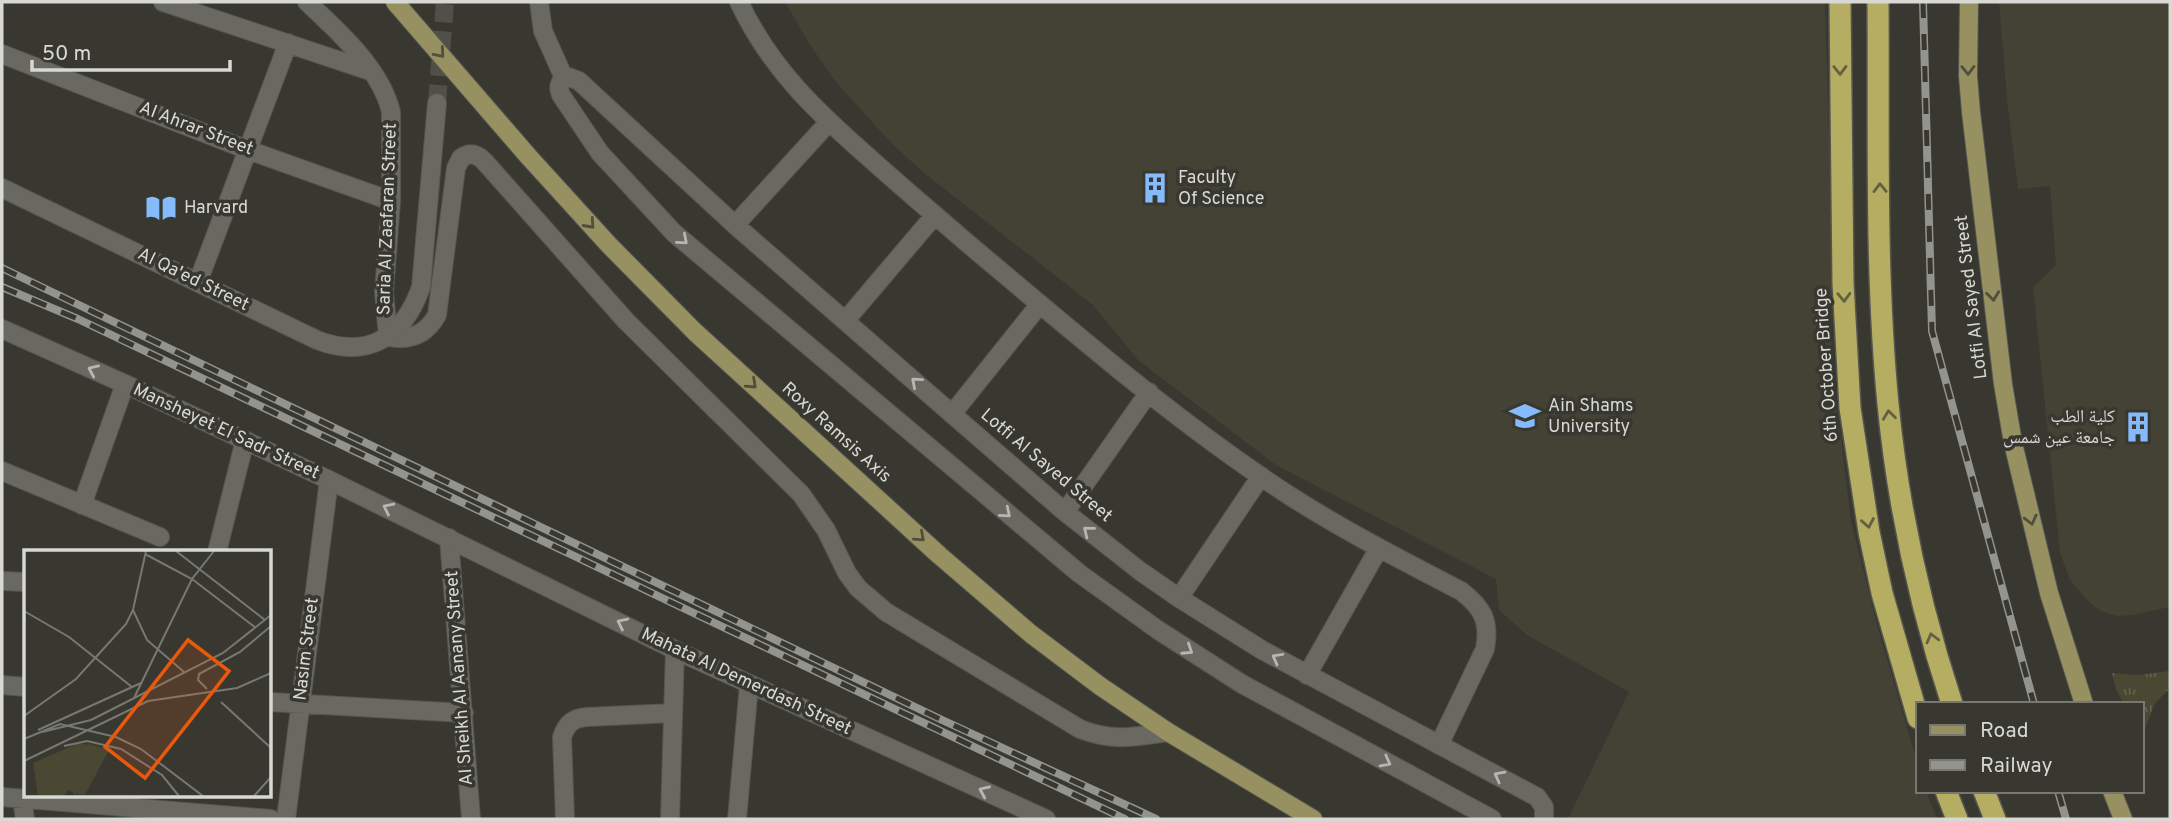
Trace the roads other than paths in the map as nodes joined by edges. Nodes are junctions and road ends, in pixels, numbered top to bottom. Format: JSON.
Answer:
{"nodes":[{"id":1,"x":163,"y":2,"type":"edge"},
{"id":2,"x":307,"y":2,"type":"edge"},
{"id":3,"x":395,"y":2,"type":"edge"},
{"id":4,"x":539,"y":2,"type":"edge"},
{"id":5,"x":739,"y":2,"type":"edge"},
{"id":6,"x":1840,"y":2,"type":"edge"},
{"id":7,"x":1878,"y":2,"type":"edge"},
{"id":8,"x":1969,"y":2,"type":"edge"},
{"id":9,"x":288,"y":43,"type":"junction"},
{"id":10,"x":2,"y":54,"type":"edge"},
{"id":11,"x":370,"y":71,"type":"junction"},
{"id":12,"x":564,"y":78,"type":"junction"},
{"id":13,"x":437,"y":103,"type":"tunnel mouth"},
{"id":14,"x":829,"y":122,"type":"junction"},
{"id":15,"x":248,"y":150,"type":"junction"},
{"id":16,"x":2,"y":188,"type":"edge"},
{"id":17,"x":391,"y":201,"type":"junction"},
{"id":18,"x":935,"y":215,"type":"junction"},
{"id":19,"x":735,"y":225,"type":"junction"},
{"id":20,"x":198,"y":282,"type":"junction"},
{"id":21,"x":1040,"y":304,"type":"junction"},
{"id":22,"x":845,"y":321,"type":"junction"},
{"id":23,"x":2,"y":329,"type":"edge"},
{"id":24,"x":388,"y":337,"type":"junction"},
{"id":25,"x":125,"y":384,"type":"junction"},
{"id":26,"x":1149,"y":392,"type":"junction"},
{"id":27,"x":952,"y":414,"type":"junction"},
{"id":28,"x":244,"y":440,"type":"junction"},
{"id":29,"x":2,"y":471,"type":"edge"},
{"id":30,"x":1261,"y":476,"type":"junction"},
{"id":31,"x":329,"y":480,"type":"junction"},
{"id":32,"x":82,"y":505,"type":"junction"},
{"id":33,"x":1065,"y":512,"type":"junction"},
{"id":34,"x":160,"y":537,"type":"dead end"},
{"id":35,"x":449,"y":538,"type":"junction"},
{"id":36,"x":1378,"y":548,"type":"junction"},
{"id":37,"x":217,"y":550,"type":"edge"},
{"id":38,"x":2,"y":581,"type":"edge"},
{"id":39,"x":24,"y":582,"type":"edge"},
{"id":40,"x":1179,"y":598,"type":"junction"},
{"id":41,"x":675,"y":650,"type":"junction"},
{"id":42,"x":1307,"y":675,"type":"junction"},
{"id":43,"x":2,"y":685,"type":"edge"},
{"id":44,"x":749,"y":685,"type":"junction"},
{"id":45,"x":24,"y":687,"type":"edge"},
{"id":46,"x":271,"y":702,"type":"edge"},
{"id":47,"x":1951,"y":702,"type":"edge"},
{"id":48,"x":2083,"y":702,"type":"edge"},
{"id":49,"x":300,"y":704,"type":"junction"},
{"id":50,"x":1916,"y":711,"type":"edge"},
{"id":51,"x":464,"y":713,"type":"junction"},
{"id":52,"x":673,"y":713,"type":"junction"},
{"id":53,"x":1168,"y":732,"type":"junction"},
{"id":54,"x":1440,"y":745,"type":"junction"},
{"id":55,"x":1947,"y":793,"type":"edge"},
{"id":56,"x":1985,"y":793,"type":"edge"},
{"id":57,"x":2113,"y":793,"type":"edge"},
{"id":58,"x":2,"y":797,"type":"edge"},
{"id":59,"x":22,"y":799,"type":"junction"},
{"id":60,"x":89,"y":812,"type":"edge"},
{"id":61,"x":25,"y":819,"type":"edge"},
{"id":62,"x":271,"y":819,"type":"edge"},
{"id":63,"x":286,"y":819,"type":"edge"},
{"id":64,"x":471,"y":819,"type":"edge"},
{"id":65,"x":565,"y":819,"type":"edge"},
{"id":66,"x":670,"y":819,"type":"edge"},
{"id":67,"x":737,"y":819,"type":"edge"},
{"id":68,"x":1046,"y":819,"type":"edge"},
{"id":69,"x":1313,"y":819,"type":"edge"},
{"id":70,"x":1492,"y":819,"type":"edge"},
{"id":71,"x":1544,"y":819,"type":"edge"},
{"id":72,"x":1957,"y":819,"type":"edge"},
{"id":73,"x":1995,"y":819,"type":"edge"},
{"id":74,"x":2123,"y":819,"type":"edge"}],
"edges":[{"from":1,"to":9,"type":"street"},
{"from":2,"to":11,"type":"street","name":"Saria Al Zaafaran Street"},
{"from":3,"to":53,"type":"main road","name":"Roxy Ramsis Axis","one_way":true},
{"from":4,"to":12,"type":"street"},
{"from":5,"to":14,"type":"street"},
{"from":6,"to":50,"type":"highway","name":"6th October Bridge","one_way":true},
{"from":47,"to":7,"type":"highway","one_way":true},
{"from":8,"to":48,"type":"main road","name":"Lotfi Al Sayed Street","one_way":true},
{"from":9,"to":11,"type":"street"},
{"from":9,"to":15,"type":"street"},
{"from":10,"to":15,"type":"street","name":"Al Ahrar Street"},
{"from":11,"to":17,"type":"street","name":"Saria Al Zaafaran Street"},
{"from":12,"to":19,"type":"street","name":"Lotfi Al Sayed Street"},
{"from":12,"to":70,"type":"street","one_way":true},
{"from":13,"to":24,"type":"street","name":"Saria Al Zaafaran Street"},
{"from":14,"to":18,"type":"street"},
{"from":14,"to":19,"type":"street"},
{"from":15,"to":17,"type":"street","name":"Al Ahrar Street"},
{"from":15,"to":20,"type":"street"},
{"from":16,"to":20,"type":"street","name":"Al Qa'ed Street"},
{"from":17,"to":24,"type":"street","name":"Saria Al Zaafaran Street"},
{"from":18,"to":21,"type":"street"},
{"from":18,"to":22,"type":"street"},
{"from":19,"to":22,"type":"street","name":"Lotfi Al Sayed Street"},
{"from":20,"to":24,"type":"street","name":"Al Qa'ed Street"},
{"from":21,"to":26,"type":"street"},
{"from":21,"to":27,"type":"street"},
{"from":27,"to":22,"type":"street","name":"Lotfi Al Sayed Street","one_way":true},
{"from":25,"to":23,"type":"street","name":"Mansheyet El Sadr Street","one_way":true},
{"from":24,"to":53,"type":"street","name":"Al Qa'ed Street"},
{"from":25,"to":28,"type":"street","name":"Mansheyet El Sadr Street"},
{"from":25,"to":32,"type":"street"},
{"from":26,"to":30,"type":"street"},
{"from":26,"to":33,"type":"street"},
{"from":27,"to":33,"type":"street","name":"Lotfi Al Sayed Street"},
{"from":28,"to":31,"type":"street","name":"Mansheyet El Sadr Street"},
{"from":28,"to":37,"type":"street"},
{"from":29,"to":32,"type":"street"},
{"from":30,"to":36,"type":"street"},
{"from":30,"to":40,"type":"street"},
{"from":35,"to":31,"type":"street","name":"Mansheyet El Sadr Street","one_way":true},
{"from":31,"to":49,"type":"street","name":"Nasim Street"},
{"from":32,"to":34,"type":"street"},
{"from":40,"to":33,"type":"street","name":"Lotfi Al Sayed Street","one_way":true},
{"from":41,"to":35,"type":"street","name":"Mahata Al Demerdash Street","one_way":true},
{"from":35,"to":51,"type":"street","name":"Al Sheikh Al Aanany Street"},
{"from":36,"to":42,"type":"street"},
{"from":36,"to":54,"type":"street"},
{"from":38,"to":39,"type":"street"},
{"from":42,"to":40,"type":"street","name":"Lotfi Al Sayed Street","one_way":true},
{"from":41,"to":44,"type":"street","name":"Mahata Al Demerdash Street"},
{"from":41,"to":52,"type":"street"},
{"from":42,"to":54,"type":"street","name":"Lotfi Al Sayed Street"},
{"from":43,"to":45,"type":"street"},
{"from":44,"to":67,"type":"street"},
{"from":68,"to":44,"type":"street","name":"Mahata Al Demerdash Street","one_way":true},
{"from":46,"to":49,"type":"street"},
{"from":49,"to":51,"type":"street"},
{"from":49,"to":63,"type":"street","name":"Nasim Street"},
{"from":51,"to":64,"type":"street","name":"Al Sheikh Al Aanany Street"},
{"from":52,"to":65,"type":"street"},
{"from":52,"to":66,"type":"street"},
{"from":53,"to":69,"type":"main road","name":"Roxy Ramsis Axis"},
{"from":71,"to":54,"type":"street","name":"Lotfi Al Sayed Street","one_way":true},
{"from":55,"to":72,"type":"highway"},
{"from":56,"to":73,"type":"highway"},
{"from":57,"to":74,"type":"main road"},
{"from":58,"to":59,"type":"street"},
{"from":59,"to":60,"type":"street"},
{"from":59,"to":61,"type":"street"},
{"from":60,"to":62,"type":"street"}]}
